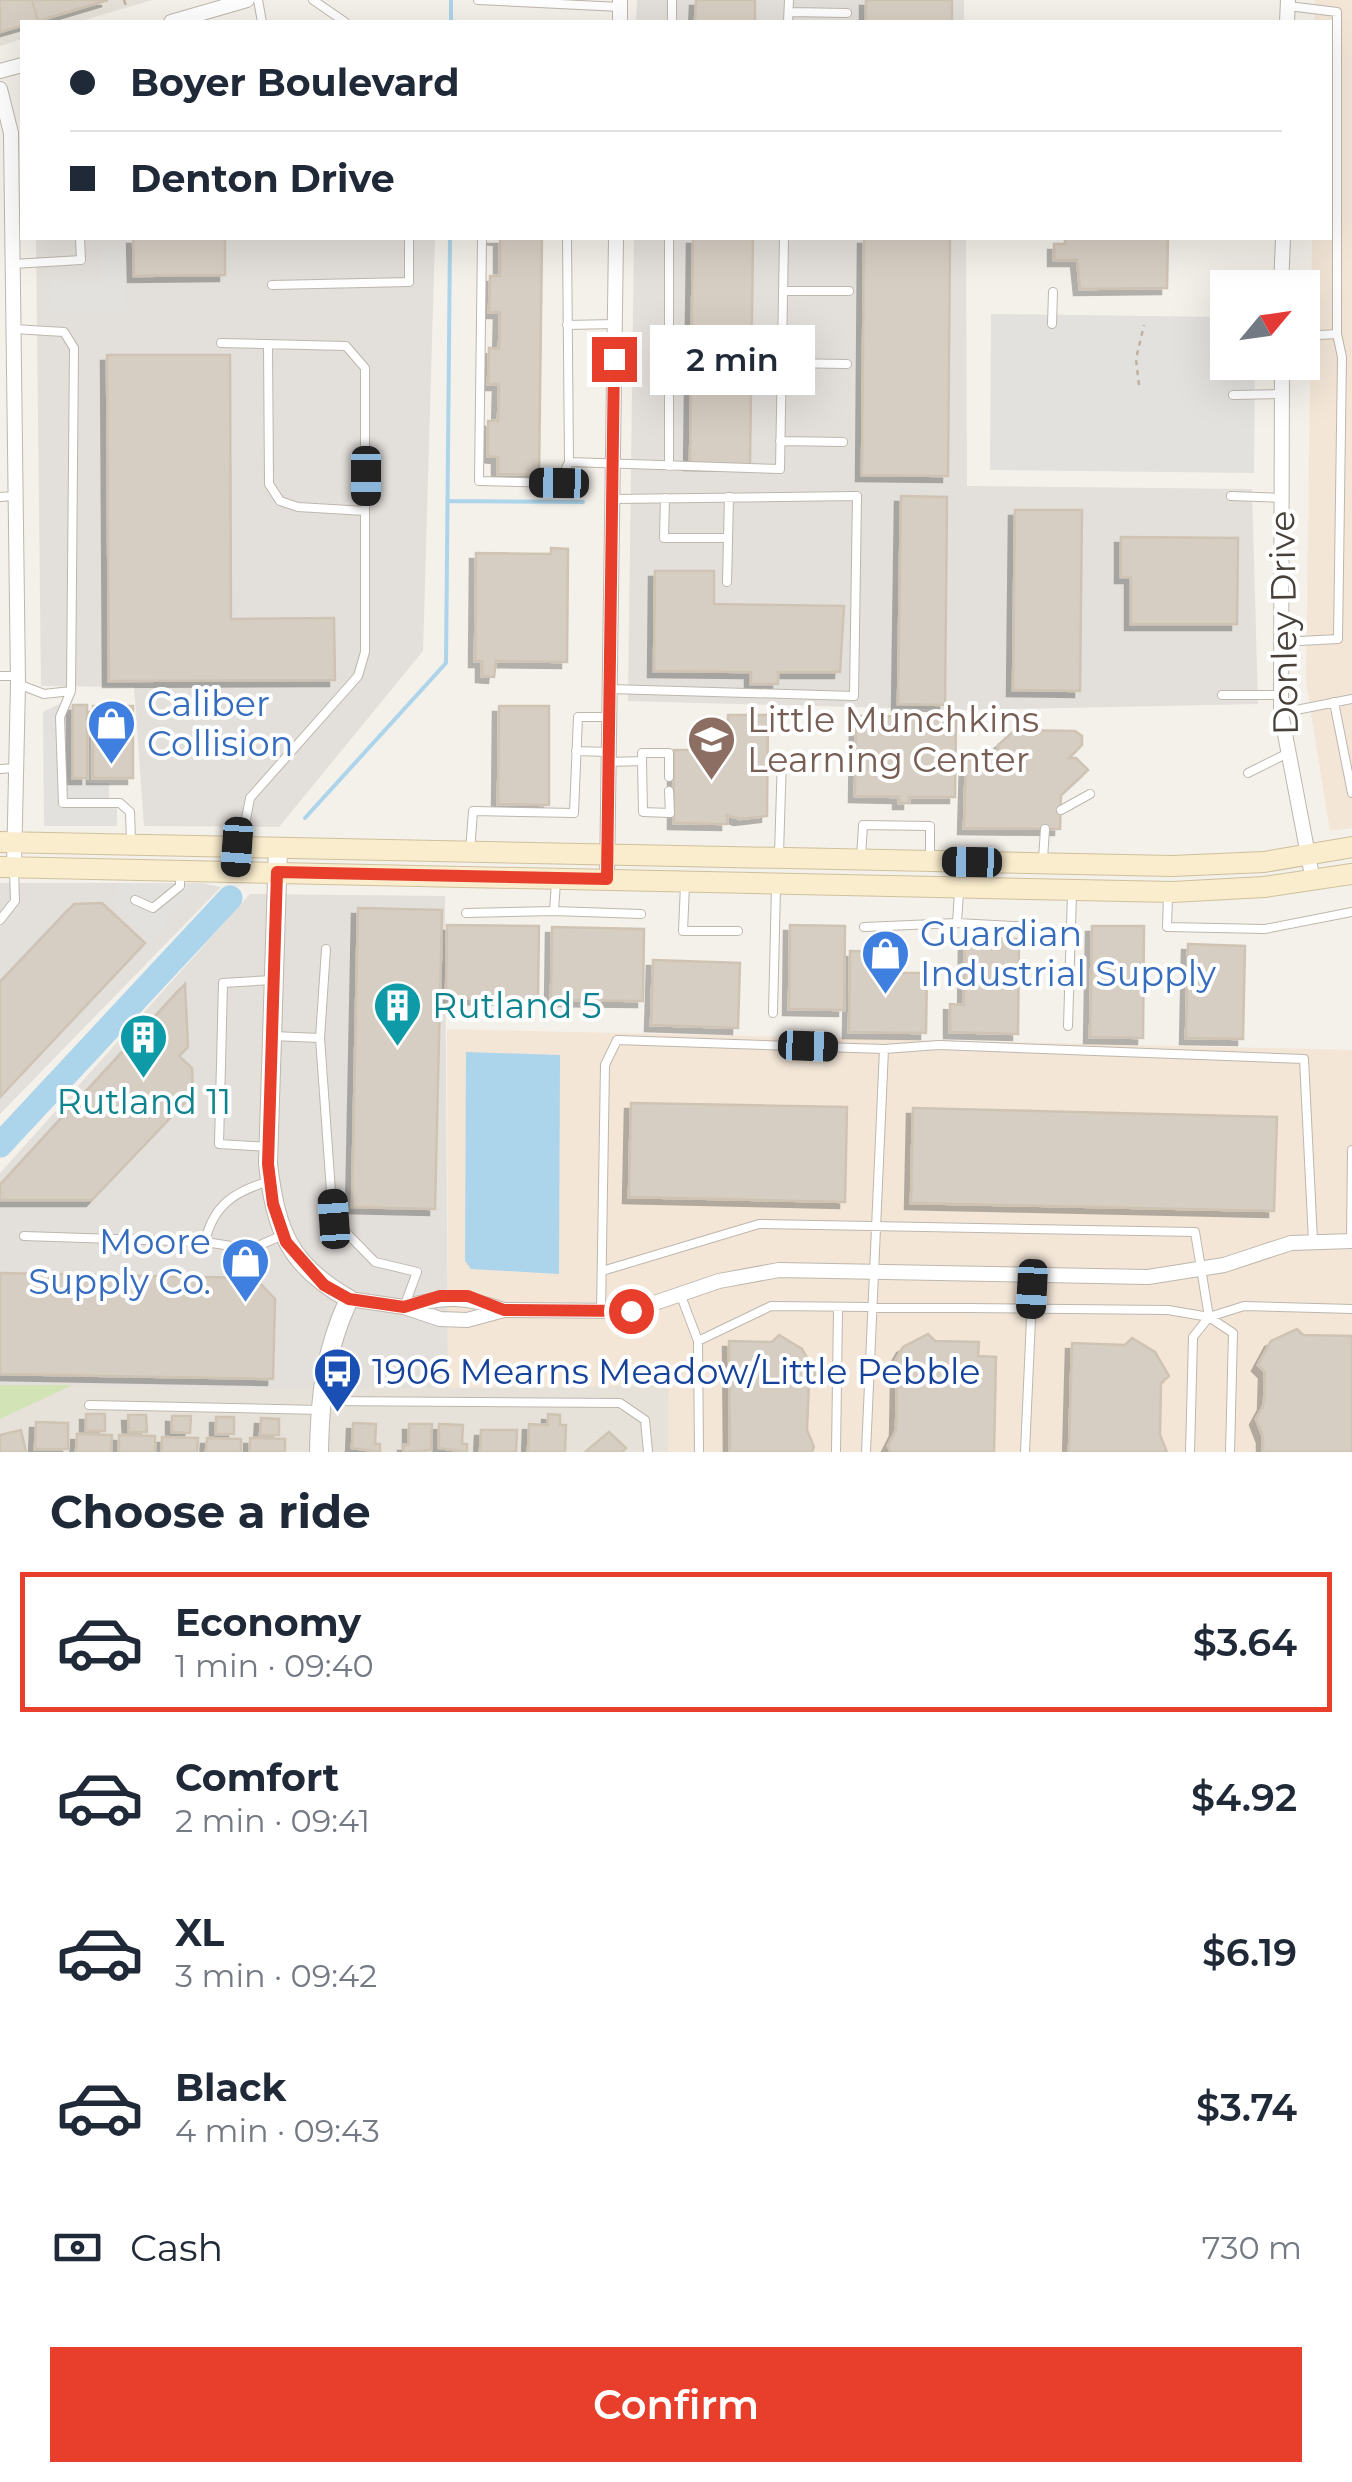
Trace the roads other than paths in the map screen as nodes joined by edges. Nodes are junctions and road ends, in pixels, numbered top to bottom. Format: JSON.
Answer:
{"nodes":[{"id":1,"x":248,"y":0,"type":"edge"},
{"id":2,"x":313,"y":0,"type":"edge"},
{"id":3,"x":478,"y":0,"type":"edge"},
{"id":4,"x":789,"y":0,"type":"edge"},
{"id":5,"x":1288,"y":3,"type":"edge"},
{"id":6,"x":620,"y":10,"type":"edge"},
{"id":7,"x":789,"y":12,"type":"junction"},
{"id":8,"x":847,"y":13,"type":"dead end"},
{"id":9,"x":179,"y":20,"type":"edge"},
{"id":10,"x":342,"y":20,"type":"edge"},
{"id":11,"x":788,"y":20,"type":"edge"},
{"id":12,"x":0,"y":89,"type":"edge"},
{"id":13,"x":1334,"y":177,"type":"edge"},
{"id":14,"x":17,"y":194,"type":"edge"},
{"id":15,"x":80,"y":240,"type":"edge"},
{"id":16,"x":409,"y":240,"type":"edge"},
{"id":17,"x":482,"y":240,"type":"edge"},
{"id":18,"x":567,"y":240,"type":"edge"},
{"id":19,"x":616,"y":240,"type":"edge"},
{"id":20,"x":669,"y":240,"type":"edge"},
{"id":21,"x":784,"y":240,"type":"edge"},
{"id":22,"x":1283,"y":240,"type":"edge"},
{"id":23,"x":13,"y":264,"type":"junction"},
{"id":24,"x":1282,"y":270,"type":"edge"},
{"id":25,"x":272,"y":285,"type":"dead end"},
{"id":26,"x":783,"y":291,"type":"junction"},
{"id":27,"x":849,"y":292,"type":"dead end"},
{"id":28,"x":1052,"y":292,"type":"dead end"},
{"id":29,"x":615,"y":324,"type":"junction"},
{"id":30,"x":1052,"y":324,"type":"dead end"},
{"id":31,"x":567,"y":325,"type":"junction"},
{"id":32,"x":1352,"y":326,"type":"edge"},
{"id":33,"x":14,"y":329,"type":"junction"},
{"id":34,"x":1337,"y":331,"type":"junction"},
{"id":35,"x":1320,"y":333,"type":"edge"},
{"id":36,"x":222,"y":344,"type":"dead end"},
{"id":37,"x":268,"y":344,"type":"junction"},
{"id":38,"x":782,"y":363,"type":"junction"},
{"id":39,"x":847,"y":364,"type":"dead end"},
{"id":40,"x":1281,"y":380,"type":"edge"},
{"id":41,"x":1281,"y":394,"type":"junction"},
{"id":42,"x":1232,"y":395,"type":"dead end"},
{"id":43,"x":780,"y":441,"type":"junction"},
{"id":44,"x":843,"y":442,"type":"dead end"},
{"id":45,"x":569,"y":462,"type":"junction"},
{"id":46,"x":614,"y":465,"type":"junction"},
{"id":47,"x":669,"y":466,"type":"junction"},
{"id":48,"x":8,"y":496,"type":"edge"},
{"id":49,"x":1232,"y":496,"type":"dead end"},
{"id":50,"x":665,"y":498,"type":"junction"},
{"id":51,"x":729,"y":498,"type":"junction"},
{"id":52,"x":1282,"y":498,"type":"junction"},
{"id":53,"x":613,"y":499,"type":"junction"},
{"id":54,"x":366,"y":511,"type":"junction"},
{"id":55,"x":728,"y":538,"type":"junction"},
{"id":56,"x":727,"y":582,"type":"dead end"},
{"id":57,"x":1352,"y":638,"type":"edge"},
{"id":58,"x":1338,"y":639,"type":"junction"},
{"id":59,"x":1281,"y":642,"type":"junction"},
{"id":60,"x":0,"y":676,"type":"edge"},
{"id":61,"x":18,"y":680,"type":"junction"},
{"id":62,"x":610,"y":688,"type":"junction"},
{"id":63,"x":71,"y":691,"type":"junction"},
{"id":64,"x":1222,"y":695,"type":"dead end"},
{"id":65,"x":1281,"y":695,"type":"junction"},
{"id":66,"x":1352,"y":698,"type":"edge"},
{"id":67,"x":1334,"y":702,"type":"junction"},
{"id":68,"x":1281,"y":712,"type":"junction"},
{"id":69,"x":610,"y":717,"type":"junction"},
{"id":70,"x":576,"y":751,"type":"junction"},
{"id":71,"x":1286,"y":754,"type":"junction"},
{"id":72,"x":609,"y":757,"type":"junction"},
{"id":73,"x":782,"y":757,"type":"dead end"},
{"id":74,"x":642,"y":760,"type":"junction"},
{"id":75,"x":8,"y":768,"type":"edge"},
{"id":76,"x":1248,"y":773,"type":"dead end"},
{"id":77,"x":669,"y":777,"type":"dead end"},
{"id":78,"x":669,"y":791,"type":"dead end"},
{"id":79,"x":1352,"y":793,"type":"edge"},
{"id":80,"x":1090,"y":794,"type":"dead end"},
{"id":81,"x":1061,"y":810,"type":"dead end"},
{"id":82,"x":1044,"y":830,"type":"dead end"},
{"id":83,"x":7,"y":842,"type":"edge"},
{"id":84,"x":131,"y":844,"type":"junction"},
{"id":85,"x":237,"y":847,"type":"junction"},
{"id":86,"x":278,"y":848,"type":"junction"},
{"id":87,"x":1352,"y":848,"type":"edge"},
{"id":88,"x":470,"y":852,"type":"junction"},
{"id":89,"x":607,"y":855,"type":"junction"},
{"id":90,"x":1310,"y":857,"type":"junction"},
{"id":91,"x":778,"y":858,"type":"junction"},
{"id":92,"x":861,"y":860,"type":"junction"},
{"id":93,"x":930,"y":862,"type":"junction"},
{"id":94,"x":1042,"y":864,"type":"junction"},
{"id":95,"x":7,"y":867,"type":"edge"},
{"id":96,"x":180,"y":870,"type":"junction"},
{"id":97,"x":236,"y":871,"type":"junction"},
{"id":98,"x":277,"y":872,"type":"junction"},
{"id":99,"x":1352,"y":874,"type":"edge"},
{"id":100,"x":556,"y":878,"type":"junction"},
{"id":101,"x":607,"y":879,"type":"junction"},
{"id":102,"x":686,"y":880,"type":"junction"},
{"id":103,"x":1313,"y":881,"type":"junction"},
{"id":104,"x":776,"y":883,"type":"junction"},
{"id":105,"x":959,"y":886,"type":"junction"},
{"id":106,"x":1072,"y":888,"type":"junction"},
{"id":107,"x":1168,"y":892,"type":"junction"},
{"id":108,"x":135,"y":900,"type":"dead end"},
{"id":109,"x":554,"y":912,"type":"junction"},
{"id":110,"x":1352,"y":912,"type":"edge"},
{"id":111,"x":466,"y":913,"type":"dead end"},
{"id":112,"x":640,"y":914,"type":"dead end"},
{"id":113,"x":0,"y":920,"type":"edge"},
{"id":114,"x":957,"y":924,"type":"junction"},
{"id":115,"x":1033,"y":927,"type":"dead end"},
{"id":116,"x":864,"y":928,"type":"dead end"},
{"id":117,"x":738,"y":931,"type":"dead end"},
{"id":118,"x":326,"y":949,"type":"dead end"},
{"id":119,"x":274,"y":980,"type":"junction"},
{"id":120,"x":773,"y":1014,"type":"dead end"},
{"id":121,"x":1068,"y":1026,"type":"dead end"},
{"id":122,"x":272,"y":1036,"type":"junction"},
{"id":123,"x":320,"y":1038,"type":"junction"},
{"id":124,"x":884,"y":1049,"type":"junction"},
{"id":125,"x":269,"y":1146,"type":"junction"},
{"id":126,"x":1352,"y":1150,"type":"edge"},
{"id":127,"x":270,"y":1182,"type":"junction"},
{"id":128,"x":873,"y":1228,"type":"junction"},
{"id":129,"x":283,"y":1235,"type":"junction"},
{"id":130,"x":24,"y":1236,"type":"dead end"},
{"id":131,"x":1313,"y":1241,"type":"junction"},
{"id":132,"x":1351,"y":1241,"type":"edge"},
{"id":133,"x":205,"y":1242,"type":"junction"},
{"id":134,"x":1202,"y":1268,"type":"junction"},
{"id":135,"x":602,"y":1270,"type":"junction"},
{"id":136,"x":871,"y":1271,"type":"junction"},
{"id":137,"x":1033,"y":1274,"type":"junction"},
{"id":138,"x":681,"y":1296,"type":"junction"},
{"id":139,"x":349,"y":1299,"type":"junction"},
{"id":140,"x":404,"y":1307,"type":"junction"},
{"id":141,"x":1352,"y":1309,"type":"edge"},
{"id":142,"x":504,"y":1310,"type":"junction"},
{"id":143,"x":838,"y":1310,"type":"junction"},
{"id":144,"x":870,"y":1310,"type":"junction"},
{"id":145,"x":1032,"y":1310,"type":"junction"},
{"id":146,"x":601,"y":1312,"type":"junction"},
{"id":147,"x":1209,"y":1317,"type":"junction"},
{"id":148,"x":698,"y":1341,"type":"junction"},
{"id":149,"x":90,"y":1405,"type":"dead end"},
{"id":150,"x":320,"y":1406,"type":"junction"},
{"id":151,"x":319,"y":1452,"type":"edge"},
{"id":152,"x":648,"y":1452,"type":"edge"},
{"id":153,"x":699,"y":1452,"type":"edge"},
{"id":154,"x":836,"y":1452,"type":"edge"},
{"id":155,"x":866,"y":1452,"type":"edge"},
{"id":156,"x":1025,"y":1452,"type":"edge"},
{"id":157,"x":1190,"y":1452,"type":"edge"},
{"id":158,"x":1230,"y":1452,"type":"edge"}],
"edges":[{"from":1,"to":9,"type":"street"},
{"from":2,"to":10,"type":"lane"},
{"from":3,"to":6,"type":"lane"},
{"from":4,"to":7,"type":"lane"},
{"from":5,"to":13,"type":"lane"},
{"from":7,"to":8,"type":"lane"},
{"from":7,"to":11,"type":"lane"},
{"from":12,"to":14,"type":"street"},
{"from":13,"to":34,"type":"lane"},
{"from":14,"to":23,"type":"street"},
{"from":15,"to":23,"type":"lane"},
{"from":16,"to":25,"type":"lane"},
{"from":17,"to":45,"type":"lane"},
{"from":18,"to":31,"type":"lane"},
{"from":19,"to":29,"type":"street"},
{"from":20,"to":47,"type":"lane"},
{"from":21,"to":26,"type":"lane"},
{"from":22,"to":24,"type":"street"},
{"from":23,"to":33,"type":"street"},
{"from":26,"to":27,"type":"lane"},
{"from":26,"to":38,"type":"lane"},
{"from":28,"to":30,"type":"lane"},
{"from":29,"to":31,"type":"lane"},
{"from":29,"to":46,"type":"street"},
{"from":31,"to":45,"type":"lane"},
{"from":32,"to":34,"type":"lane"},
{"from":33,"to":48,"type":"street"},
{"from":33,"to":63,"type":"lane"},
{"from":34,"to":35,"type":"lane"},
{"from":34,"to":58,"type":"lane"},
{"from":36,"to":37,"type":"lane"},
{"from":37,"to":54,"type":"lane"},
{"from":37,"to":54,"type":"lane"},
{"from":38,"to":39,"type":"lane"},
{"from":38,"to":43,"type":"lane"},
{"from":40,"to":41,"type":"street","name":"Donley Drive"},
{"from":41,"to":42,"type":"lane"},
{"from":41,"to":52,"type":"street","name":"Donley Drive"},
{"from":43,"to":44,"type":"lane"},
{"from":43,"to":47,"type":"lane"},
{"from":45,"to":46,"type":"lane"},
{"from":46,"to":47,"type":"lane"},
{"from":46,"to":53,"type":"street"},
{"from":48,"to":61,"type":"street"},
{"from":49,"to":52,"type":"lane"},
{"from":50,"to":51,"type":"lane"},
{"from":50,"to":53,"type":"lane"},
{"from":50,"to":55,"type":"lane"},
{"from":51,"to":55,"type":"lane"},
{"from":51,"to":62,"type":"lane"},
{"from":52,"to":59,"type":"street","name":"Donley Drive"},
{"from":53,"to":62,"type":"street"},
{"from":54,"to":85,"type":"lane"},
{"from":55,"to":56,"type":"lane"},
{"from":57,"to":58,"type":"lane"},
{"from":58,"to":59,"type":"lane"},
{"from":59,"to":65,"type":"street","name":"Donley Drive"},
{"from":60,"to":61,"type":"lane"},
{"from":61,"to":63,"type":"lane"},
{"from":61,"to":75,"type":"street"},
{"from":62,"to":69,"type":"street"},
{"from":63,"to":84,"type":"lane"},
{"from":64,"to":65,"type":"lane"},
{"from":65,"to":68,"type":"street","name":"Donley Drive"},
{"from":66,"to":67,"type":"lane"},
{"from":67,"to":68,"type":"lane"},
{"from":67,"to":79,"type":"lane"},
{"from":68,"to":71,"type":"street","name":"Donley Drive"},
{"from":69,"to":70,"type":"lane"},
{"from":69,"to":72,"type":"street"},
{"from":70,"to":72,"type":"lane"},
{"from":70,"to":88,"type":"lane"},
{"from":71,"to":76,"type":"lane"},
{"from":71,"to":90,"type":"street","name":"Donley Drive"},
{"from":72,"to":74,"type":"lane"},
{"from":72,"to":89,"type":"street"},
{"from":73,"to":91,"type":"lane"},
{"from":74,"to":77,"type":"lane"},
{"from":74,"to":78,"type":"lane"},
{"from":75,"to":83,"type":"street"},
{"from":80,"to":81,"type":"lane"},
{"from":82,"to":94,"type":"lane"},
{"from":83,"to":84,"type":"main road"},
{"from":83,"to":95,"type":"street"},
{"from":84,"to":85,"type":"main road"},
{"from":85,"to":86,"type":"main road"},
{"from":85,"to":97,"type":"lane"},
{"from":86,"to":88,"type":"main road"},
{"from":86,"to":98,"type":"street"},
{"from":87,"to":90,"type":"main road"},
{"from":88,"to":89,"type":"main road"},
{"from":89,"to":91,"type":"main road"},
{"from":89,"to":101,"type":"street"},
{"from":90,"to":94,"type":"main road"},
{"from":90,"to":103,"type":"street","name":"Donley Drive"},
{"from":91,"to":92,"type":"main road"},
{"from":92,"to":93,"type":"main road"},
{"from":92,"to":93,"type":"lane"},
{"from":93,"to":94,"type":"main road"},
{"from":95,"to":96,"type":"main road"},
{"from":95,"to":113,"type":"lane"},
{"from":96,"to":97,"type":"main road"},
{"from":96,"to":108,"type":"lane"},
{"from":97,"to":98,"type":"main road"},
{"from":98,"to":100,"type":"main road"},
{"from":98,"to":119,"type":"street"},
{"from":99,"to":103,"type":"main road"},
{"from":100,"to":101,"type":"main road"},
{"from":100,"to":109,"type":"lane"},
{"from":101,"to":102,"type":"main road"},
{"from":102,"to":104,"type":"main road"},
{"from":102,"to":117,"type":"lane"},
{"from":103,"to":107,"type":"main road"},
{"from":104,"to":105,"type":"main road"},
{"from":104,"to":120,"type":"lane"},
{"from":105,"to":106,"type":"main road"},
{"from":105,"to":114,"type":"lane"},
{"from":106,"to":107,"type":"main road"},
{"from":106,"to":121,"type":"lane"},
{"from":107,"to":110,"type":"lane"},
{"from":109,"to":111,"type":"lane"},
{"from":109,"to":112,"type":"lane"},
{"from":114,"to":115,"type":"lane"},
{"from":114,"to":116,"type":"lane"},
{"from":118,"to":123,"type":"lane"},
{"from":119,"to":122,"type":"street"},
{"from":119,"to":125,"type":"lane"},
{"from":122,"to":123,"type":"lane"},
{"from":122,"to":125,"type":"street"},
{"from":123,"to":140,"type":"lane"},
{"from":124,"to":128,"type":"lane"},
{"from":124,"to":131,"type":"lane"},
{"from":124,"to":135,"type":"lane"},
{"from":125,"to":127,"type":"street"},
{"from":126,"to":132,"type":"lane"},
{"from":127,"to":129,"type":"street"},
{"from":127,"to":133,"type":"lane"},
{"from":128,"to":134,"type":"lane"},
{"from":128,"to":135,"type":"lane"},
{"from":128,"to":136,"type":"lane"},
{"from":129,"to":133,"type":"lane"},
{"from":129,"to":139,"type":"street"},
{"from":130,"to":133,"type":"lane"},
{"from":131,"to":132,"type":"street"},
{"from":131,"to":134,"type":"street"},
{"from":134,"to":137,"type":"street"},
{"from":134,"to":147,"type":"lane"},
{"from":135,"to":146,"type":"lane"},
{"from":136,"to":137,"type":"street"},
{"from":136,"to":138,"type":"street"},
{"from":136,"to":144,"type":"lane"},
{"from":137,"to":145,"type":"lane"},
{"from":138,"to":146,"type":"street"},
{"from":138,"to":148,"type":"lane"},
{"from":139,"to":140,"type":"street"},
{"from":139,"to":150,"type":"street"},
{"from":140,"to":142,"type":"street"},
{"from":140,"to":142,"type":"street"},
{"from":141,"to":147,"type":"lane"},
{"from":142,"to":146,"type":"street"},
{"from":143,"to":144,"type":"lane"},
{"from":143,"to":148,"type":"lane"},
{"from":143,"to":154,"type":"lane"},
{"from":144,"to":145,"type":"lane"},
{"from":144,"to":155,"type":"lane"},
{"from":145,"to":147,"type":"lane"},
{"from":145,"to":156,"type":"lane"},
{"from":147,"to":157,"type":"lane"},
{"from":147,"to":158,"type":"lane"},
{"from":148,"to":153,"type":"lane"},
{"from":149,"to":150,"type":"lane"},
{"from":150,"to":151,"type":"street"},
{"from":150,"to":152,"type":"lane"}]}
